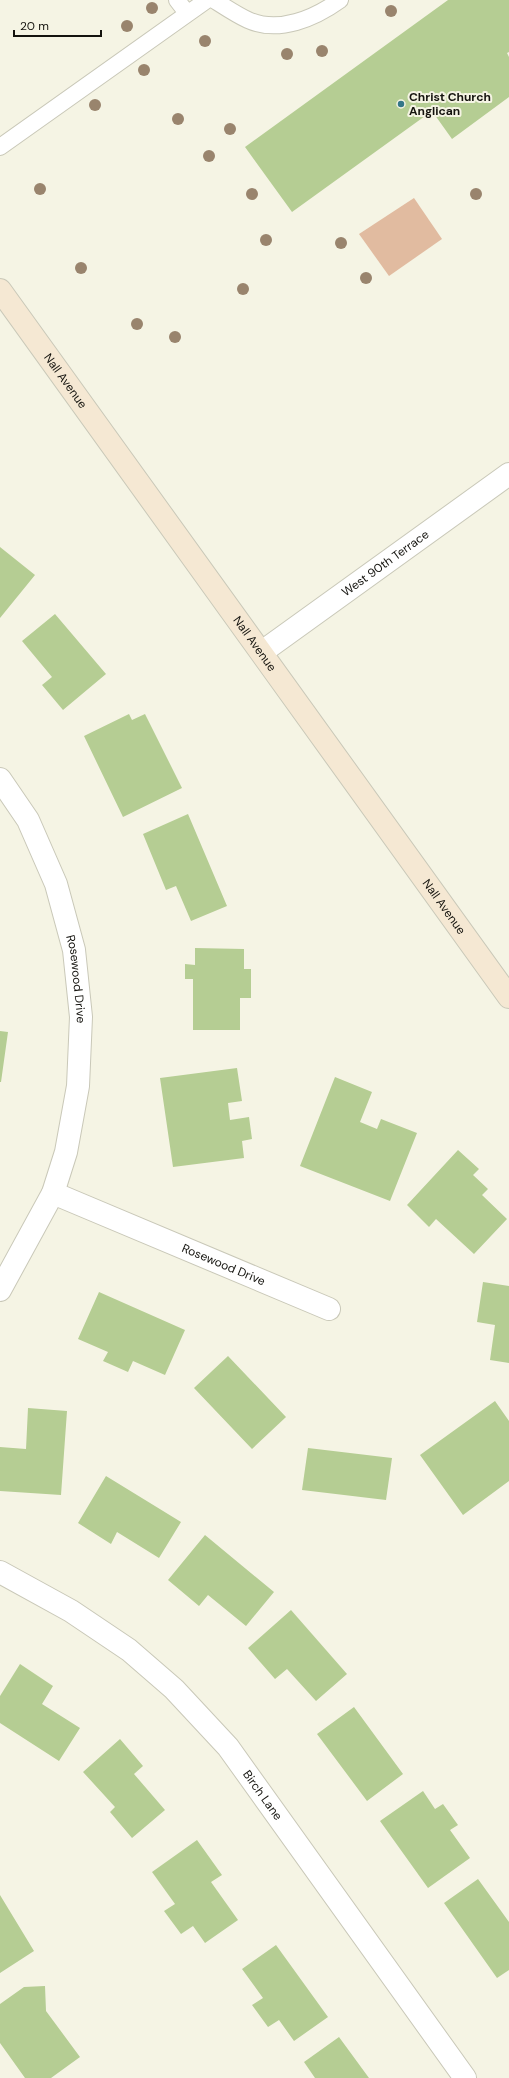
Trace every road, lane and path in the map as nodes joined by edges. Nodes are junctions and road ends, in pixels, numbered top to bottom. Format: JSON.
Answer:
{"nodes":[{"id":1,"x":177,"y":0,"type":"edge"},
{"id":2,"x":207,"y":0,"type":"edge"},
{"id":3,"x":214,"y":0,"type":"edge"},
{"id":4,"x":340,"y":0,"type":"edge"},
{"id":5,"x":187,"y":13,"type":"junction"},
{"id":6,"x":0,"y":147,"type":"edge"},
{"id":7,"x":0,"y":290,"type":"edge"},
{"id":8,"x":509,"y":474,"type":"edge"},
{"id":9,"x":262,"y":652,"type":"junction"},
{"id":10,"x":0,"y":779,"type":"edge"},
{"id":11,"x":509,"y":997,"type":"edge"},
{"id":12,"x":53,"y":1193,"type":"junction"},
{"id":13,"x":0,"y":1290,"type":"edge"},
{"id":14,"x":329,"y":1308,"type":"dead end"},
{"id":15,"x":0,"y":1572,"type":"edge"},
{"id":16,"x":465,"y":2078,"type":"edge"}],
"edges":[{"from":1,"to":5,"type":"lane"},
{"from":2,"to":5,"type":"lane"},
{"from":3,"to":4,"type":"lane"},
{"from":5,"to":6,"type":"lane"},
{"from":7,"to":9,"type":"main road","name":"Nall Avenue"},
{"from":8,"to":9,"type":"street","name":"West 90th Terrace"},
{"from":9,"to":11,"type":"main road","name":"Nall Avenue"},
{"from":10,"to":12,"type":"street","name":"Rosewood Drive"},
{"from":12,"to":13,"type":"street","name":"Rosewood Drive"},
{"from":12,"to":14,"type":"street","name":"Rosewood Drive"},
{"from":15,"to":16,"type":"street","name":"Birch Lane"}]}
